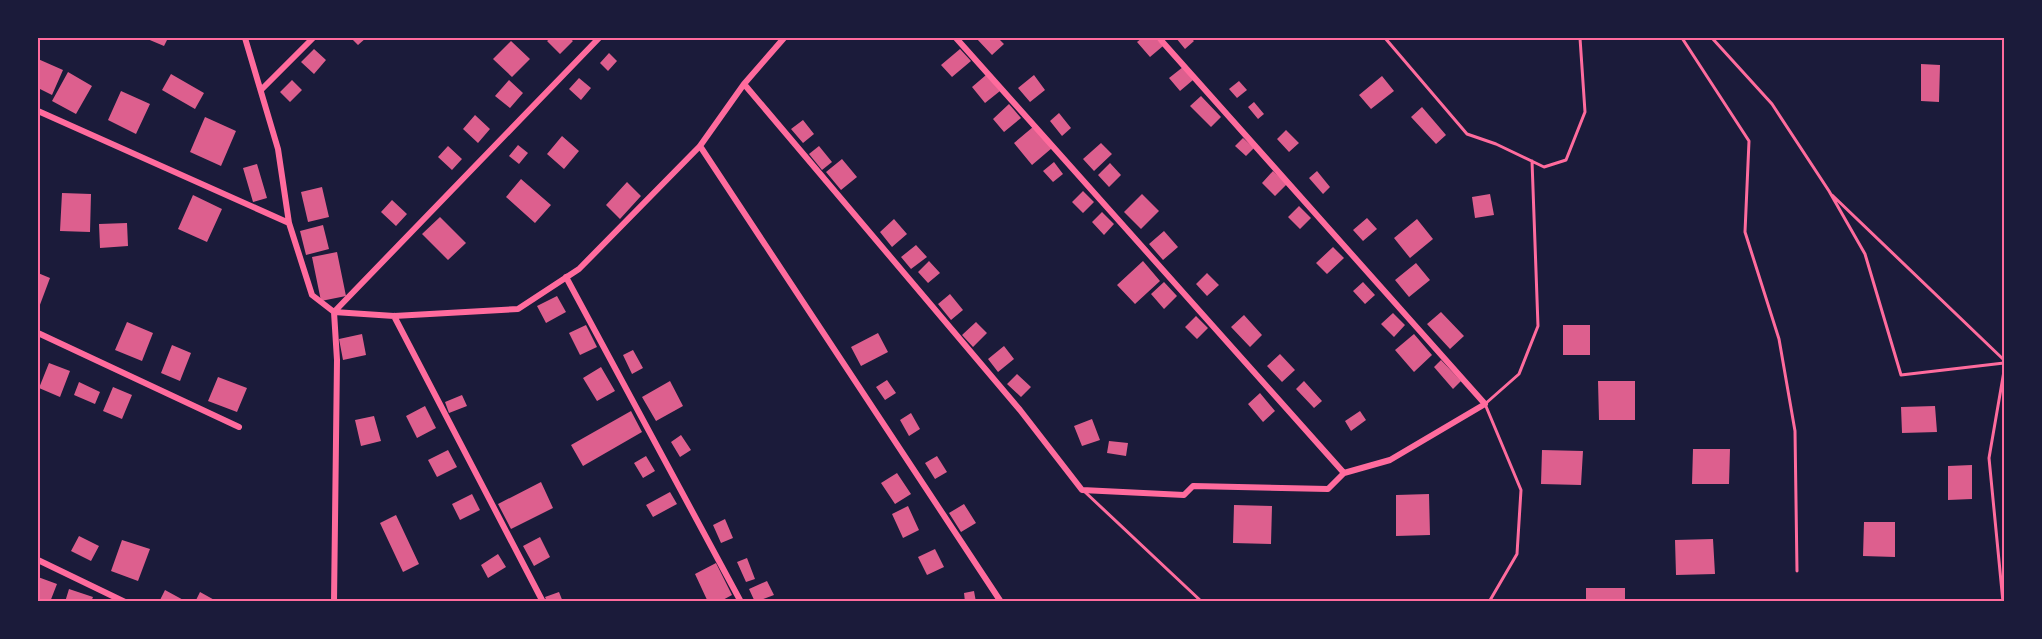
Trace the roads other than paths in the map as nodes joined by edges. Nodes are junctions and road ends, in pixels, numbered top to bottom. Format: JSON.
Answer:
{"nodes":[{"id":1,"x":245,"y":38,"type":"edge"},
{"id":2,"x":313,"y":38,"type":"edge"},
{"id":3,"x":599,"y":38,"type":"edge"},
{"id":4,"x":784,"y":38,"type":"edge"},
{"id":5,"x":956,"y":38,"type":"edge"},
{"id":6,"x":1159,"y":38,"type":"edge"},
{"id":7,"x":1385,"y":38,"type":"edge"},
{"id":8,"x":1580,"y":38,"type":"edge"},
{"id":9,"x":1682,"y":38,"type":"edge"},
{"id":10,"x":1712,"y":38,"type":"edge"},
{"id":11,"x":744,"y":84,"type":"junction"},
{"id":12,"x":261,"y":90,"type":"junction"},
{"id":13,"x":38,"y":111,"type":"edge"},
{"id":14,"x":700,"y":146,"type":"junction"},
{"id":15,"x":1532,"y":161,"type":"junction"},
{"id":16,"x":1829,"y":191,"type":"junction"},
{"id":17,"x":290,"y":223,"type":"junction"},
{"id":18,"x":566,"y":277,"type":"junction"},
{"id":19,"x":334,"y":312,"type":"junction"},
{"id":20,"x":394,"y":316,"type":"junction"},
{"id":21,"x":38,"y":333,"type":"edge"},
{"id":22,"x":2004,"y":361,"type":"edge"},
{"id":23,"x":2004,"y":371,"type":"edge"},
{"id":24,"x":1485,"y":404,"type":"junction"},
{"id":25,"x":239,"y":427,"type":"dead end"},
{"id":26,"x":1344,"y":472,"type":"junction"},
{"id":27,"x":1082,"y":490,"type":"junction"},
{"id":28,"x":38,"y":560,"type":"edge"},
{"id":29,"x":1797,"y":571,"type":"dead end"},
{"id":30,"x":125,"y":602,"type":"edge"},
{"id":31,"x":334,"y":602,"type":"edge"},
{"id":32,"x":543,"y":602,"type":"edge"},
{"id":33,"x":741,"y":602,"type":"edge"},
{"id":34,"x":1001,"y":602,"type":"edge"},
{"id":35,"x":1202,"y":602,"type":"edge"},
{"id":36,"x":1489,"y":602,"type":"edge"},
{"id":37,"x":2003,"y":602,"type":"edge"}],
"edges":[{"from":1,"to":12,"type":"street"},
{"from":2,"to":12,"type":"street"},
{"from":3,"to":19,"type":"street"},
{"from":4,"to":11,"type":"street"},
{"from":5,"to":26,"type":"street"},
{"from":6,"to":24,"type":"street"},
{"from":7,"to":15,"type":"lane"},
{"from":8,"to":15,"type":"lane"},
{"from":9,"to":29,"type":"lane"},
{"from":10,"to":16,"type":"lane"},
{"from":11,"to":14,"type":"street"},
{"from":11,"to":27,"type":"street"},
{"from":12,"to":17,"type":"street"},
{"from":13,"to":17,"type":"street"},
{"from":14,"to":18,"type":"street"},
{"from":14,"to":34,"type":"street"},
{"from":15,"to":24,"type":"lane"},
{"from":16,"to":22,"type":"lane"},
{"from":16,"to":22,"type":"lane"},
{"from":17,"to":19,"type":"street"},
{"from":18,"to":20,"type":"street"},
{"from":18,"to":33,"type":"street"},
{"from":19,"to":20,"type":"street"},
{"from":19,"to":31,"type":"street"},
{"from":20,"to":32,"type":"street"},
{"from":21,"to":25,"type":"street"},
{"from":23,"to":37,"type":"lane"},
{"from":24,"to":26,"type":"street"},
{"from":24,"to":36,"type":"lane"},
{"from":26,"to":27,"type":"street"},
{"from":27,"to":35,"type":"lane"},
{"from":28,"to":30,"type":"street"}]}
